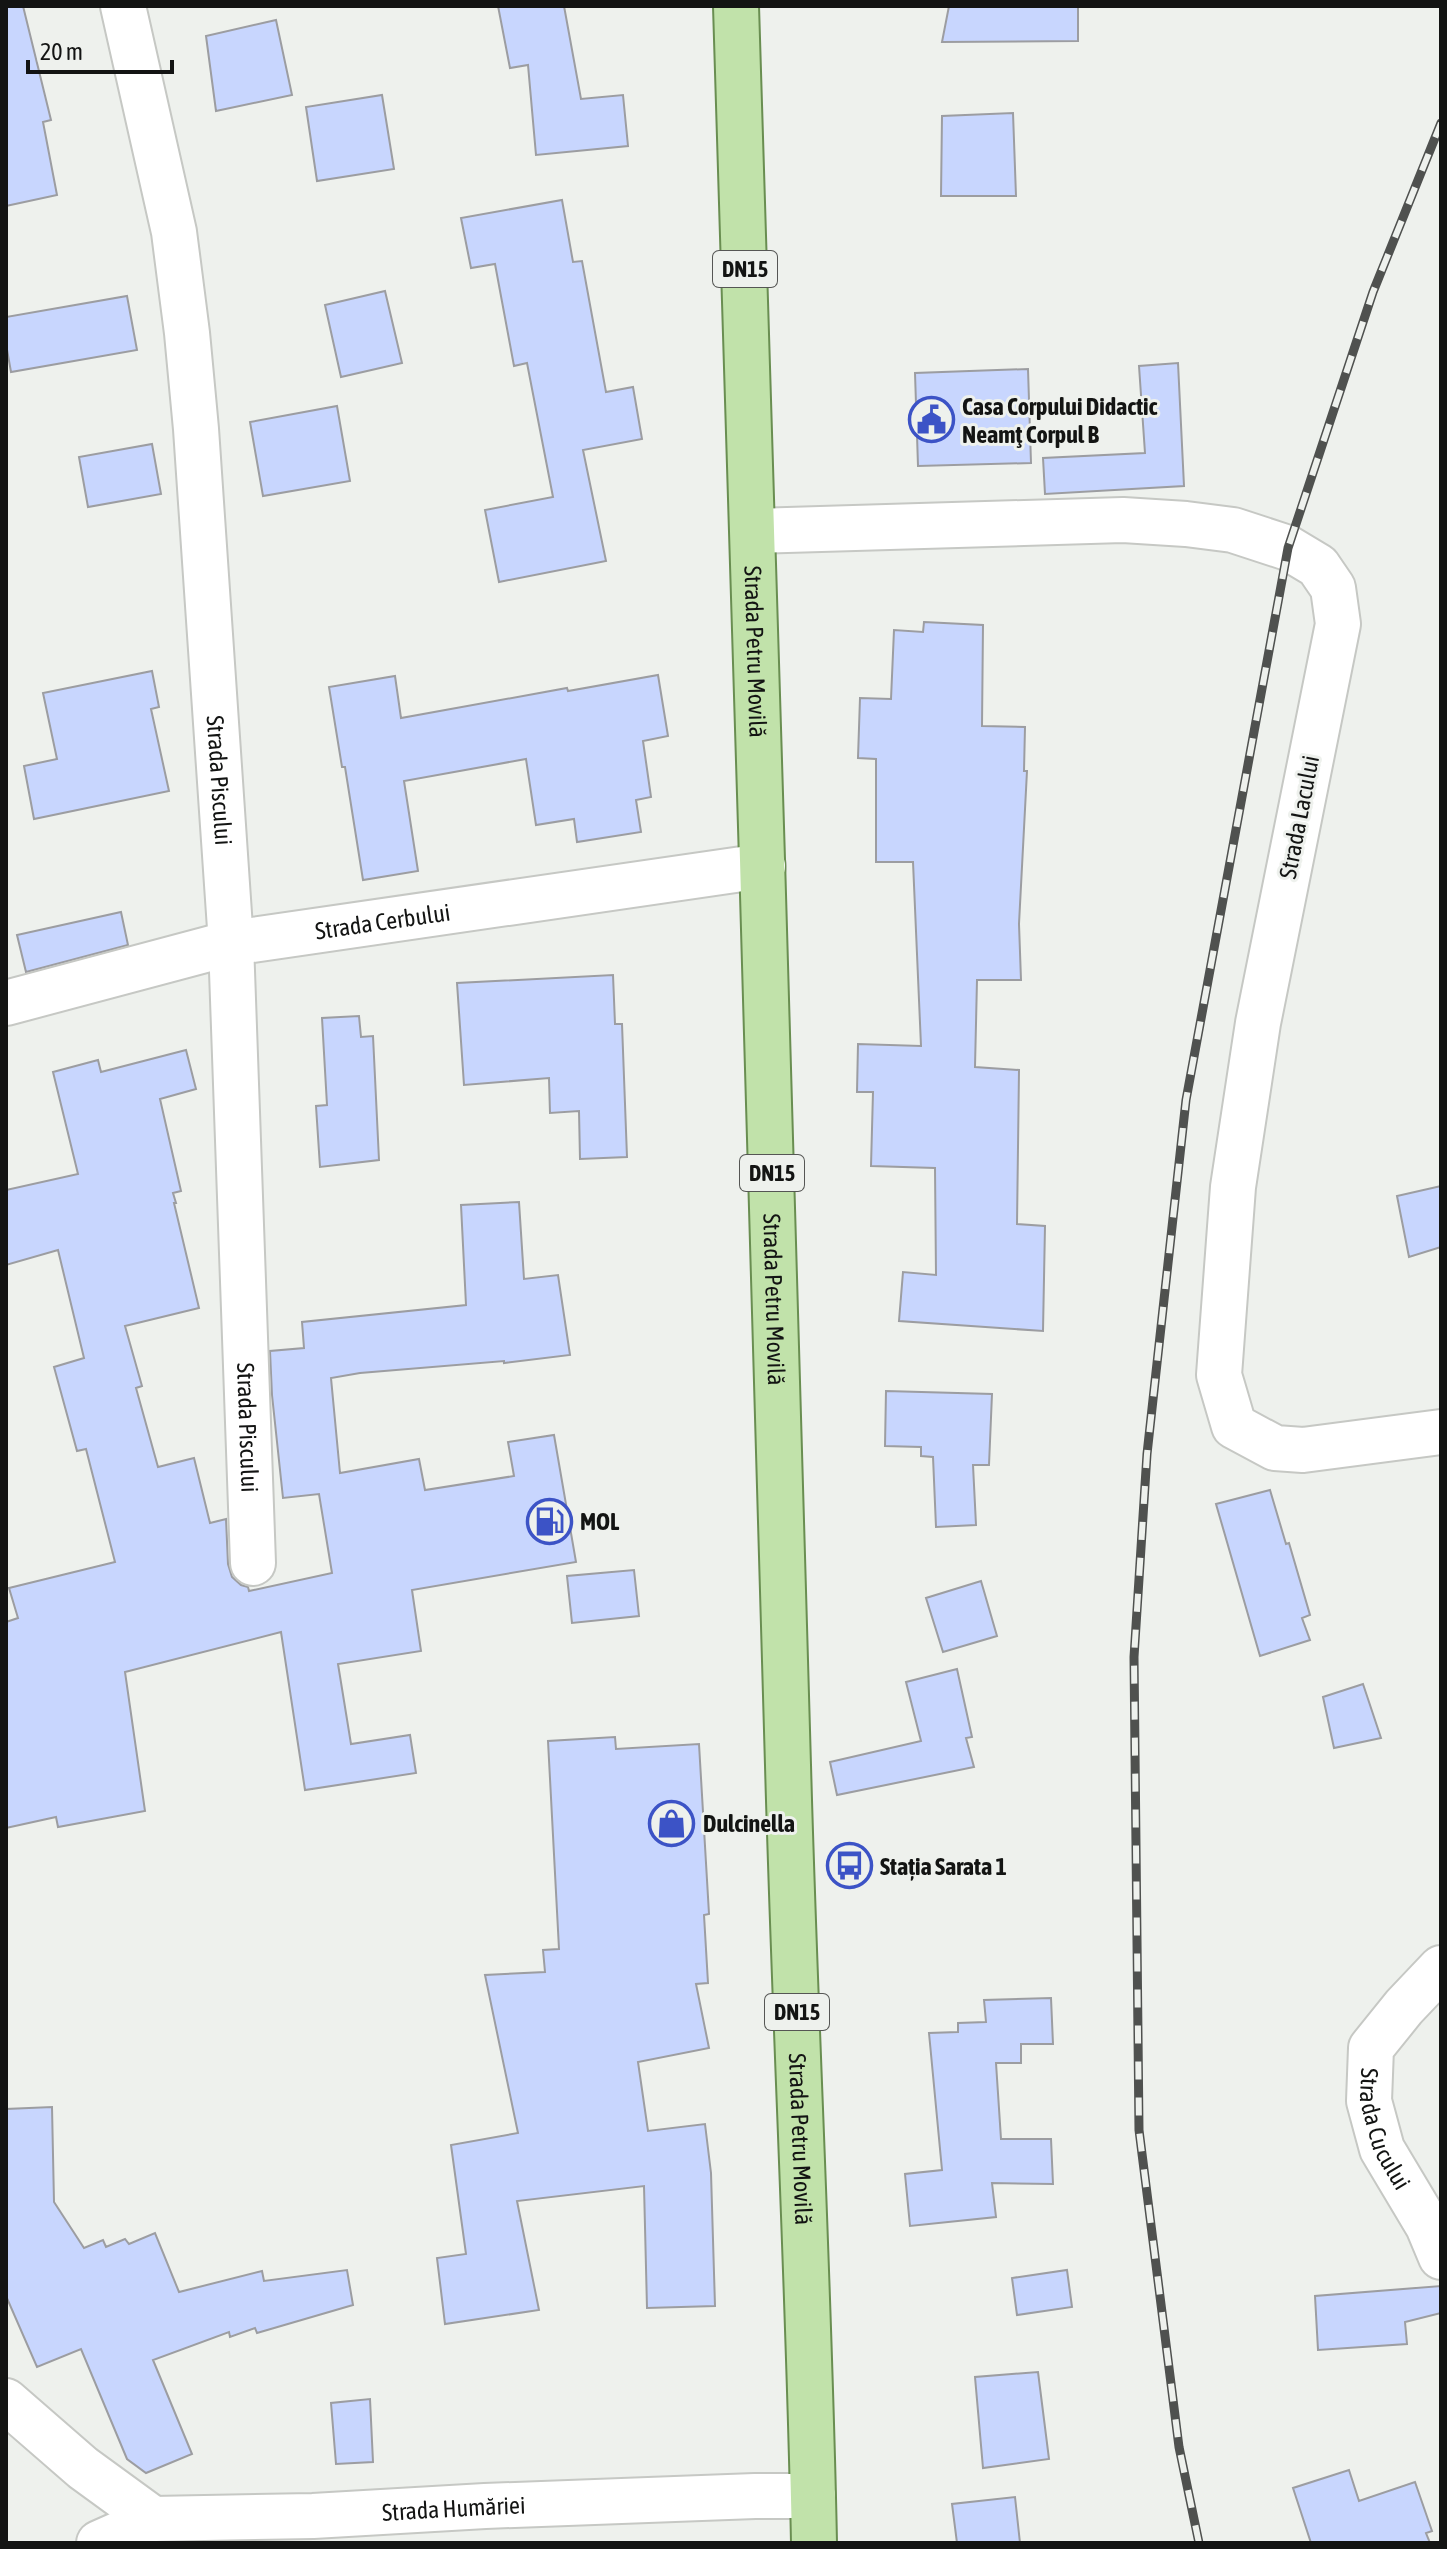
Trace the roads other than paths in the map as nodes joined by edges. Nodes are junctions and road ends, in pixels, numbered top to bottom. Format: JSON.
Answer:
{"nodes":[{"id":1,"x":123,"y":6,"type":"edge"},
{"id":2,"x":736,"y":6,"type":"edge"},
{"id":3,"x":753,"y":531,"type":"junction"},
{"id":4,"x":763,"y":866,"type":"junction"},
{"id":5,"x":231,"y":943,"type":"junction"},
{"id":6,"x":6,"y":1003,"type":"edge"},
{"id":7,"x":1441,"y":1432,"type":"edge"},
{"id":8,"x":253,"y":1563,"type":"dead end"},
{"id":9,"x":1441,"y":1968,"type":"edge"},
{"id":10,"x":1441,"y":2257,"type":"edge"},
{"id":11,"x":6,"y":2401,"type":"edge"},
{"id":12,"x":813,"y":2496,"type":"junction"},
{"id":13,"x":153,"y":2519,"type":"junction"},
{"id":14,"x":99,"y":2543,"type":"edge"},
{"id":15,"x":814,"y":2543,"type":"edge"}],
"edges":[{"from":1,"to":5,"type":"street","name":"Strada Piscului"},
{"from":2,"to":3,"type":"main road","name":"Strada Petru Movilă","number":"DN15"},
{"from":3,"to":4,"type":"main road","name":"Strada Petru Movilă","number":"DN15"},
{"from":3,"to":7,"type":"street","name":"Strada Lacului"},
{"from":4,"to":5,"type":"street","name":"Strada Cerbului"},
{"from":4,"to":12,"type":"main road","name":"Strada Petru Movilă","number":"DN15"},
{"from":5,"to":6,"type":"street","name":"Strada Cerbului"},
{"from":5,"to":8,"type":"street","name":"Strada Piscului"},
{"from":9,"to":10,"type":"street","name":"Strada Cucului"},
{"from":11,"to":13,"type":"street"},
{"from":12,"to":13,"type":"street","name":"Strada Humăriei"},
{"from":12,"to":15,"type":"main road","name":"Strada Petru Movilă","number":"DN15"},
{"from":13,"to":14,"type":"street","name":"Strada Humăriei"}]}
